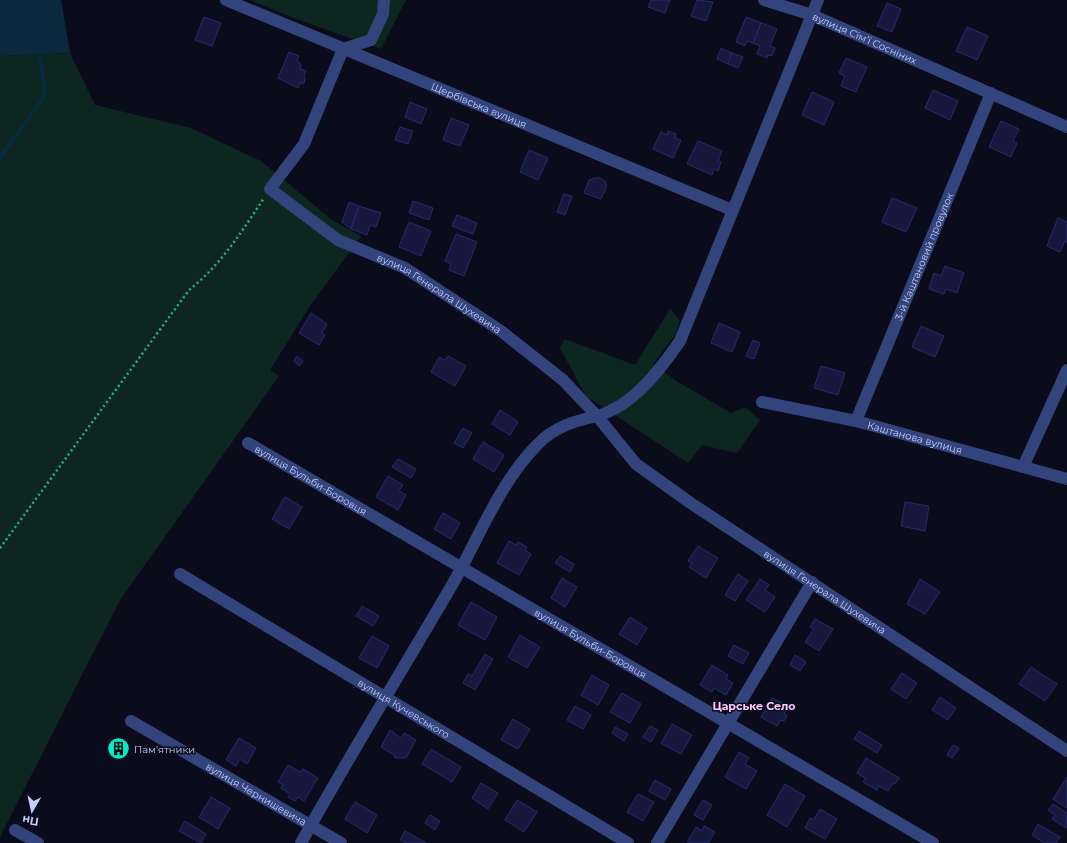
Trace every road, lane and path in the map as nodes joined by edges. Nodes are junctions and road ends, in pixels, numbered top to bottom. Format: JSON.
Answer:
{"nodes":[{"id":1,"x":226,"y":0,"type":"edge"},
{"id":2,"x":384,"y":0,"type":"edge"},
{"id":3,"x":764,"y":0,"type":"edge"},
{"id":4,"x":818,"y":0,"type":"edge"},
{"id":5,"x":812,"y":14,"type":"junction"},
{"id":6,"x":343,"y":49,"type":"junction"},
{"id":7,"x":992,"y":93,"type":"junction"},
{"id":8,"x":1067,"y":127,"type":"edge"},
{"id":9,"x":270,"y":189,"type":"junction"},
{"id":10,"x":732,"y":210,"type":"junction"},
{"id":11,"x":1067,"y":370,"type":"edge"},
{"id":12,"x":762,"y":402,"type":"dead end"},
{"id":13,"x":597,"y":416,"type":"junction"},
{"id":14,"x":856,"y":421,"type":"junction"},
{"id":15,"x":248,"y":443,"type":"dead end"},
{"id":16,"x":1023,"y":467,"type":"junction"},
{"id":17,"x":1067,"y":479,"type":"edge"},
{"id":18,"x":0,"y":548,"type":"edge"},
{"id":19,"x":462,"y":567,"type":"junction"},
{"id":20,"x":180,"y":574,"type":"dead end"},
{"id":21,"x":812,"y":582,"type":"junction"},
{"id":22,"x":387,"y":698,"type":"junction"},
{"id":23,"x":131,"y":721,"type":"dead end"},
{"id":24,"x":727,"y":724,"type":"junction"},
{"id":25,"x":1067,"y":751,"type":"edge"},
{"id":26,"x":311,"y":825,"type":"junction"},
{"id":27,"x":15,"y":830,"type":"dead end"},
{"id":28,"x":38,"y":843,"type":"edge"},
{"id":29,"x":301,"y":843,"type":"edge"},
{"id":30,"x":341,"y":843,"type":"edge"},
{"id":31,"x":628,"y":843,"type":"edge"},
{"id":32,"x":656,"y":843,"type":"edge"},
{"id":33,"x":933,"y":843,"type":"edge"}],
"edges":[{"from":1,"to":6,"type":"street","name":"Щербівська вулиця"},
{"from":2,"to":6,"type":"street"},
{"from":3,"to":5,"type":"street"},
{"from":4,"to":5,"type":"street"},
{"from":5,"to":7,"type":"street","name":"вулиця Сім’ї Сосніних"},
{"from":5,"to":10,"type":"street","name":"вулиця Сім’ї Сосніних"},
{"from":6,"to":9,"type":"street"},
{"from":6,"to":10,"type":"street","name":"Щербівська вулиця"},
{"from":7,"to":8,"type":"street","name":"вулиця Сім’ї Сосніних"},
{"from":7,"to":14,"type":"street","name":"3-й Каштановий провулок"},
{"from":9,"to":13,"type":"street","name":"вулиця Генерала Шухевича"},
{"from":9,"to":18,"type":"path"},
{"from":10,"to":13,"type":"street"},
{"from":11,"to":16,"type":"street"},
{"from":12,"to":14,"type":"street","name":"Каштанова вулиця"},
{"from":13,"to":19,"type":"street"},
{"from":13,"to":21,"type":"street","name":"вулиця Генерала Шухевича"},
{"from":14,"to":16,"type":"street","name":"Каштанова вулиця"},
{"from":15,"to":19,"type":"street","name":"вулиця Бульби-Боровця"},
{"from":16,"to":17,"type":"street","name":"Каштанова вулиця"},
{"from":19,"to":22,"type":"street"},
{"from":19,"to":24,"type":"street","name":"вулиця Бульби-Боровця"},
{"from":20,"to":22,"type":"street","name":"вулиця Кучевського"},
{"from":21,"to":24,"type":"street"},
{"from":21,"to":25,"type":"street","name":"вулиця Генерала Шухевича"},
{"from":22,"to":26,"type":"street"},
{"from":22,"to":31,"type":"street","name":"вулиця Кучевського"},
{"from":23,"to":26,"type":"street","name":"вулиця Чернишевича"},
{"from":24,"to":32,"type":"street"},
{"from":24,"to":33,"type":"street","name":"вулиця Бульби-Боровця"},
{"from":26,"to":29,"type":"street"},
{"from":26,"to":30,"type":"street","name":"вулиця Чернишевича"},
{"from":27,"to":28,"type":"street"}]}
